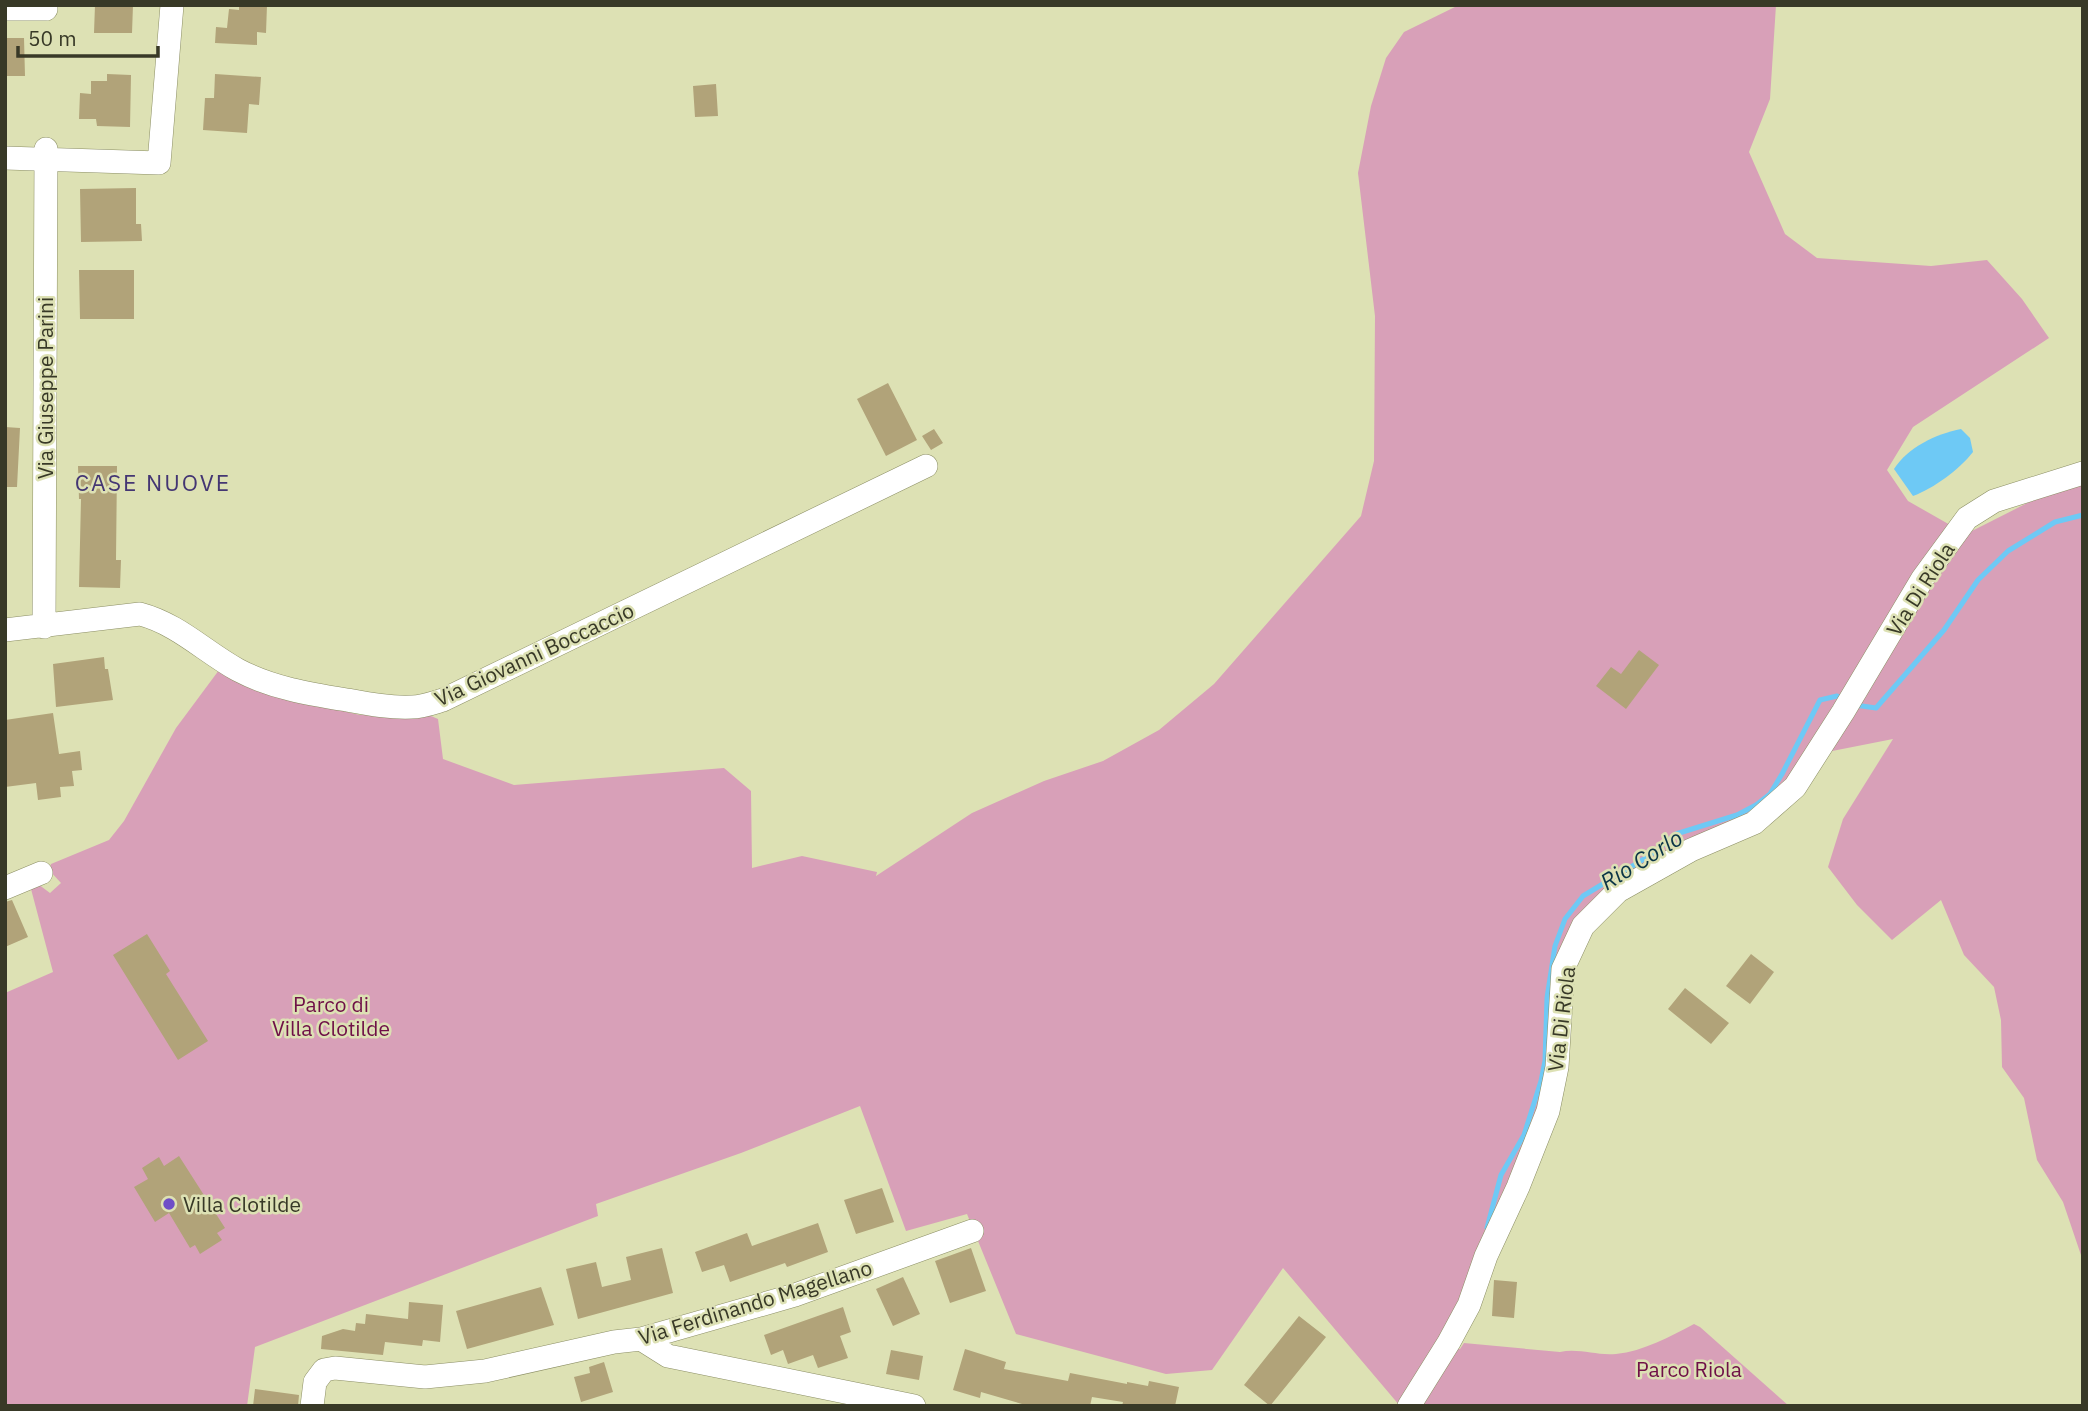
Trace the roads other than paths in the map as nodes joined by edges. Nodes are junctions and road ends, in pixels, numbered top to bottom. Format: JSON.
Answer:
{"nodes":[{"id":1,"x":172,"y":5,"type":"edge"},
{"id":2,"x":5,"y":9,"type":"edge"},
{"id":3,"x":46,"y":9,"type":"dead end"},
{"id":4,"x":46,"y":154,"type":"junction"},
{"id":5,"x":5,"y":158,"type":"edge"},
{"id":6,"x":926,"y":466,"type":"dead end"},
{"id":7,"x":2083,"y":473,"type":"edge"},
{"id":8,"x":44,"y":626,"type":"junction"},
{"id":9,"x":5,"y":631,"type":"edge"},
{"id":10,"x":41,"y":873,"type":"dead end"},
{"id":11,"x":5,"y":888,"type":"edge"},
{"id":12,"x":972,"y":1231,"type":"dead end"},
{"id":13,"x":641,"y":1339,"type":"junction"},
{"id":14,"x":313,"y":1406,"type":"edge"},
{"id":15,"x":914,"y":1406,"type":"edge"},
{"id":16,"x":1409,"y":1406,"type":"edge"}],
"edges":[{"from":1,"to":4,"type":"street"},
{"from":2,"to":3,"type":"street"},
{"from":4,"to":5,"type":"street"},
{"from":4,"to":8,"type":"street","name":"Via Giuseppe Parini"},
{"from":6,"to":8,"type":"street","name":"Via Giovanni Boccaccio"},
{"from":7,"to":16,"type":"street","name":"Via Di Riola"},
{"from":8,"to":9,"type":"street","name":"Via Giovanni Boccaccio"},
{"from":10,"to":11,"type":"street"},
{"from":12,"to":13,"type":"street","name":"Via Ferdinando Magellano"},
{"from":13,"to":14,"type":"street","name":"Via Ferdinando Magellano"},
{"from":13,"to":15,"type":"street"}]}
